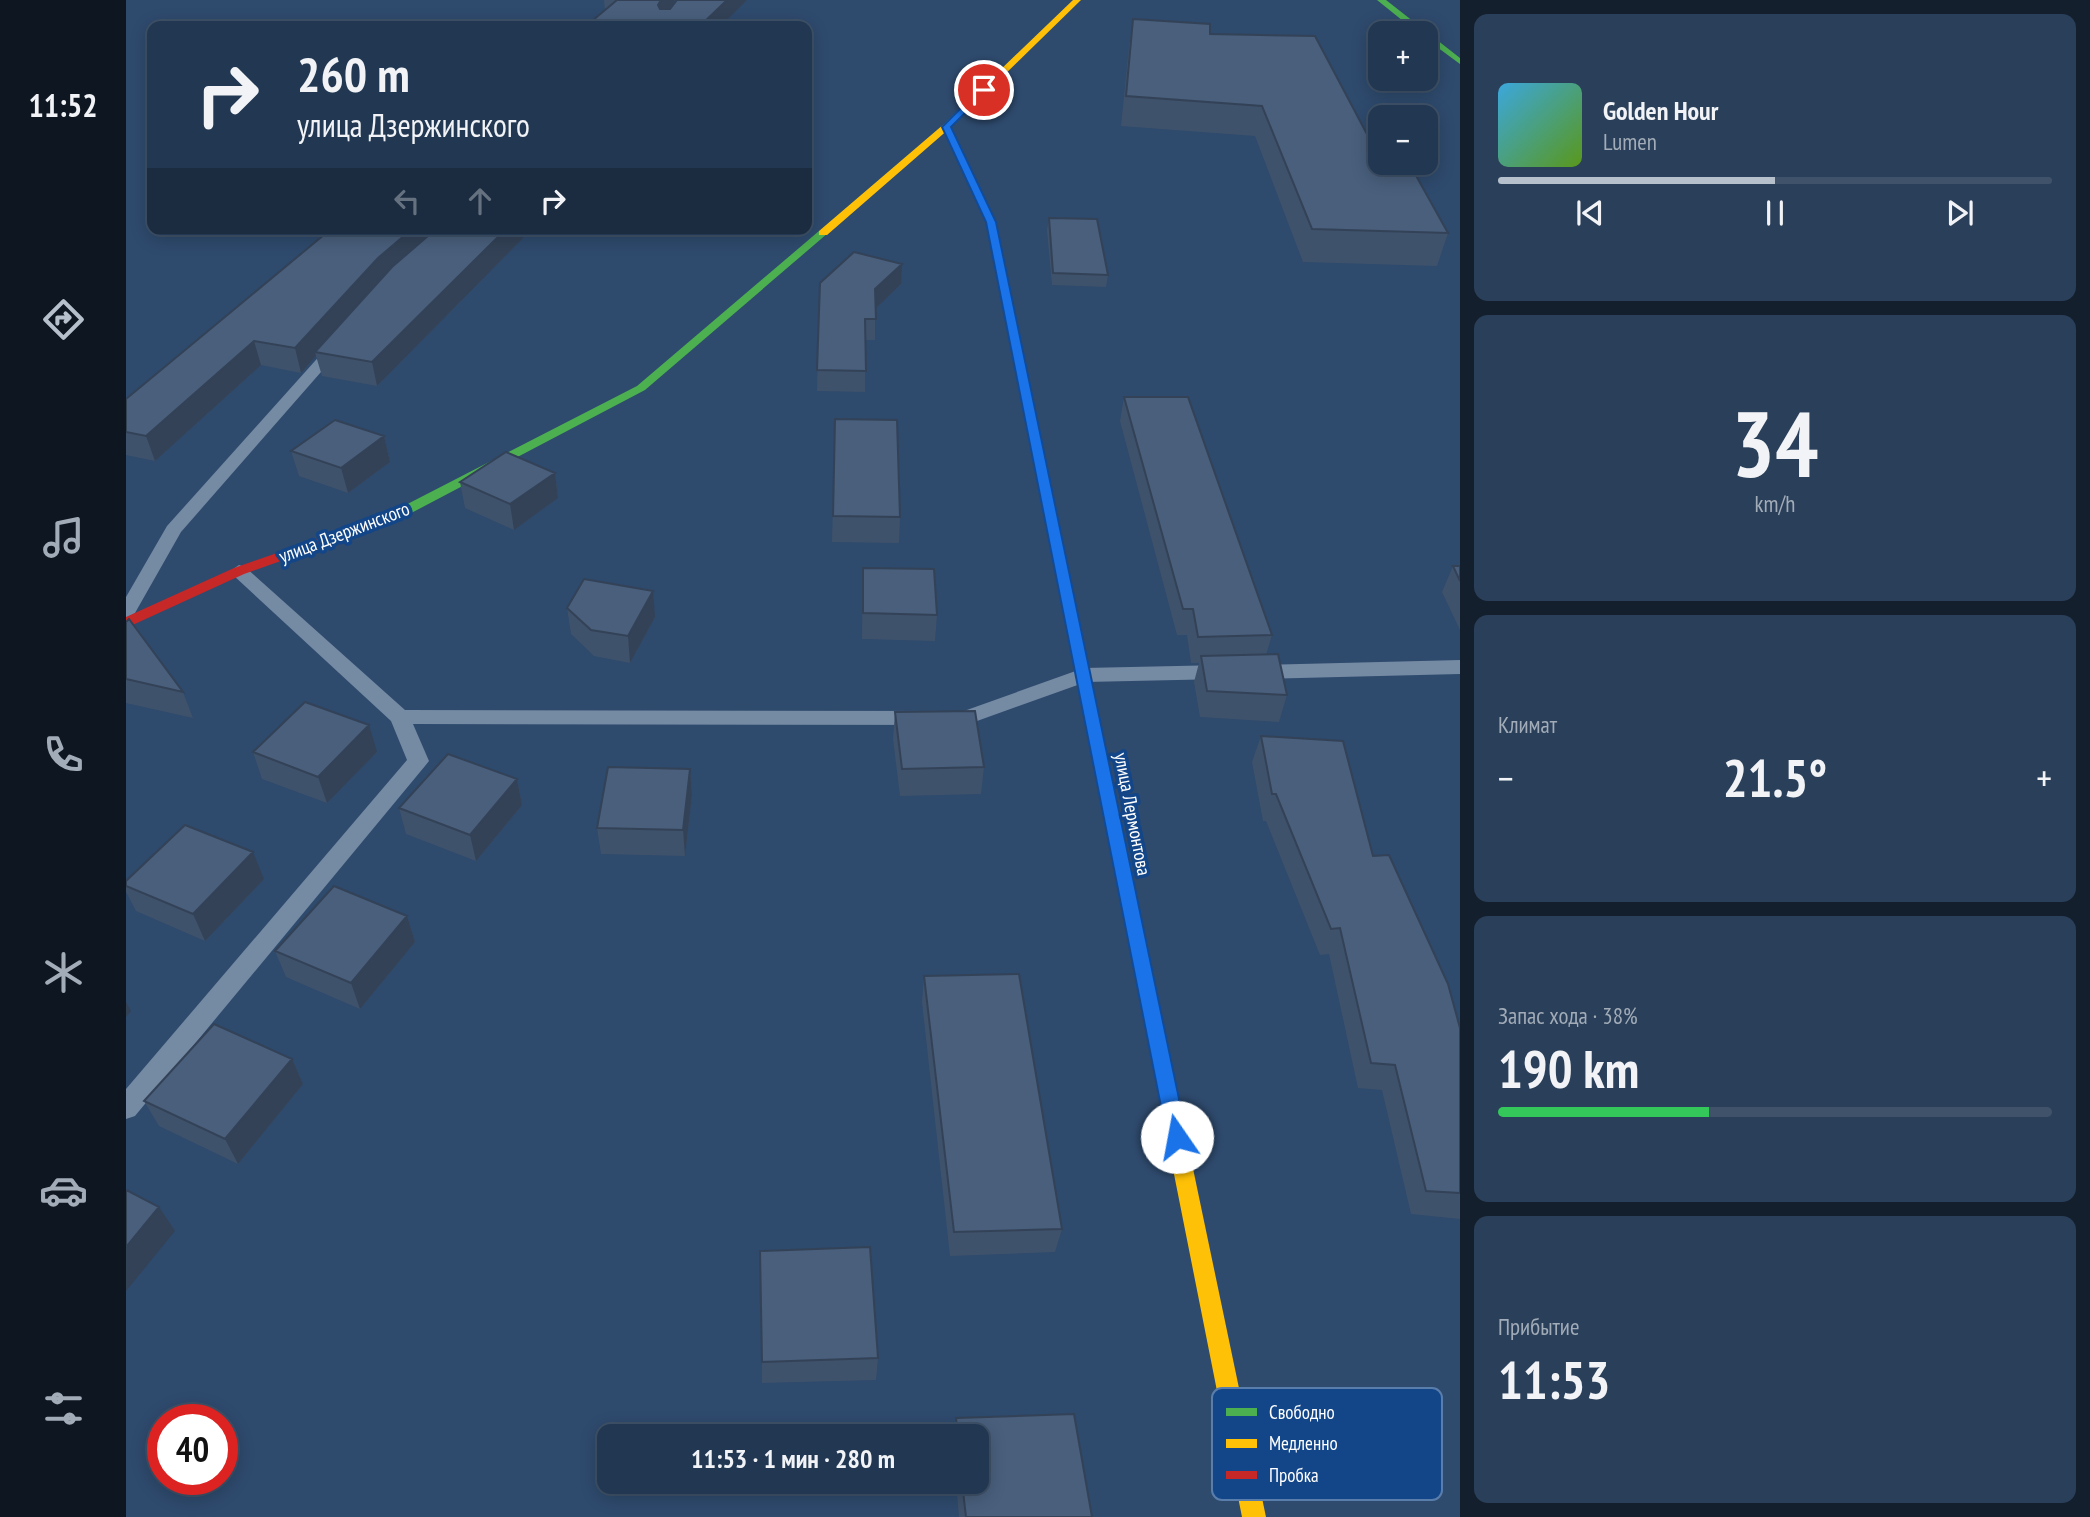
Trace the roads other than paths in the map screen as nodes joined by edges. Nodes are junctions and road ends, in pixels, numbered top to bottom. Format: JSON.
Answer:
{"nodes":[{"id":1,"x":1077,"y":0,"type":"edge"},
{"id":2,"x":1381,"y":0,"type":"edge"},
{"id":3,"x":1408,"y":21,"type":"edge"},
{"id":4,"x":1438,"y":44,"type":"edge"},
{"id":5,"x":1460,"y":62,"type":"edge"},
{"id":6,"x":947,"y":127,"type":"junction"},
{"id":7,"x":344,"y":337,"type":"edge"},
{"id":8,"x":239,"y":571,"type":"junction"},
{"id":9,"x":126,"y":613,"type":"edge"},
{"id":10,"x":126,"y":622,"type":"edge"},
{"id":11,"x":1460,"y":667,"type":"edge"},
{"id":12,"x":1083,"y":676,"type":"junction"},
{"id":13,"x":400,"y":718,"type":"junction"},
{"id":14,"x":126,"y":1108,"type":"edge"},
{"id":15,"x":1228,"y":1388,"type":"edge"}],
"edges":[{"from":1,"to":6,"type":"street","name":"улица Дзержинского"},
{"from":2,"to":3,"type":"street"},
{"from":4,"to":5,"type":"street"},
{"from":6,"to":8,"type":"street","name":"улица Дзержинского"},
{"from":6,"to":12,"type":"street","name":"улица Лермонтова"},
{"from":7,"to":9,"type":"lane"},
{"from":8,"to":10,"type":"street","name":"улица Дзержинского"},
{"from":8,"to":13,"type":"lane"},
{"from":11,"to":12,"type":"lane"},
{"from":12,"to":13,"type":"lane"},
{"from":12,"to":15,"type":"street","name":"улица Лермонтова"},
{"from":13,"to":14,"type":"lane"}]}
